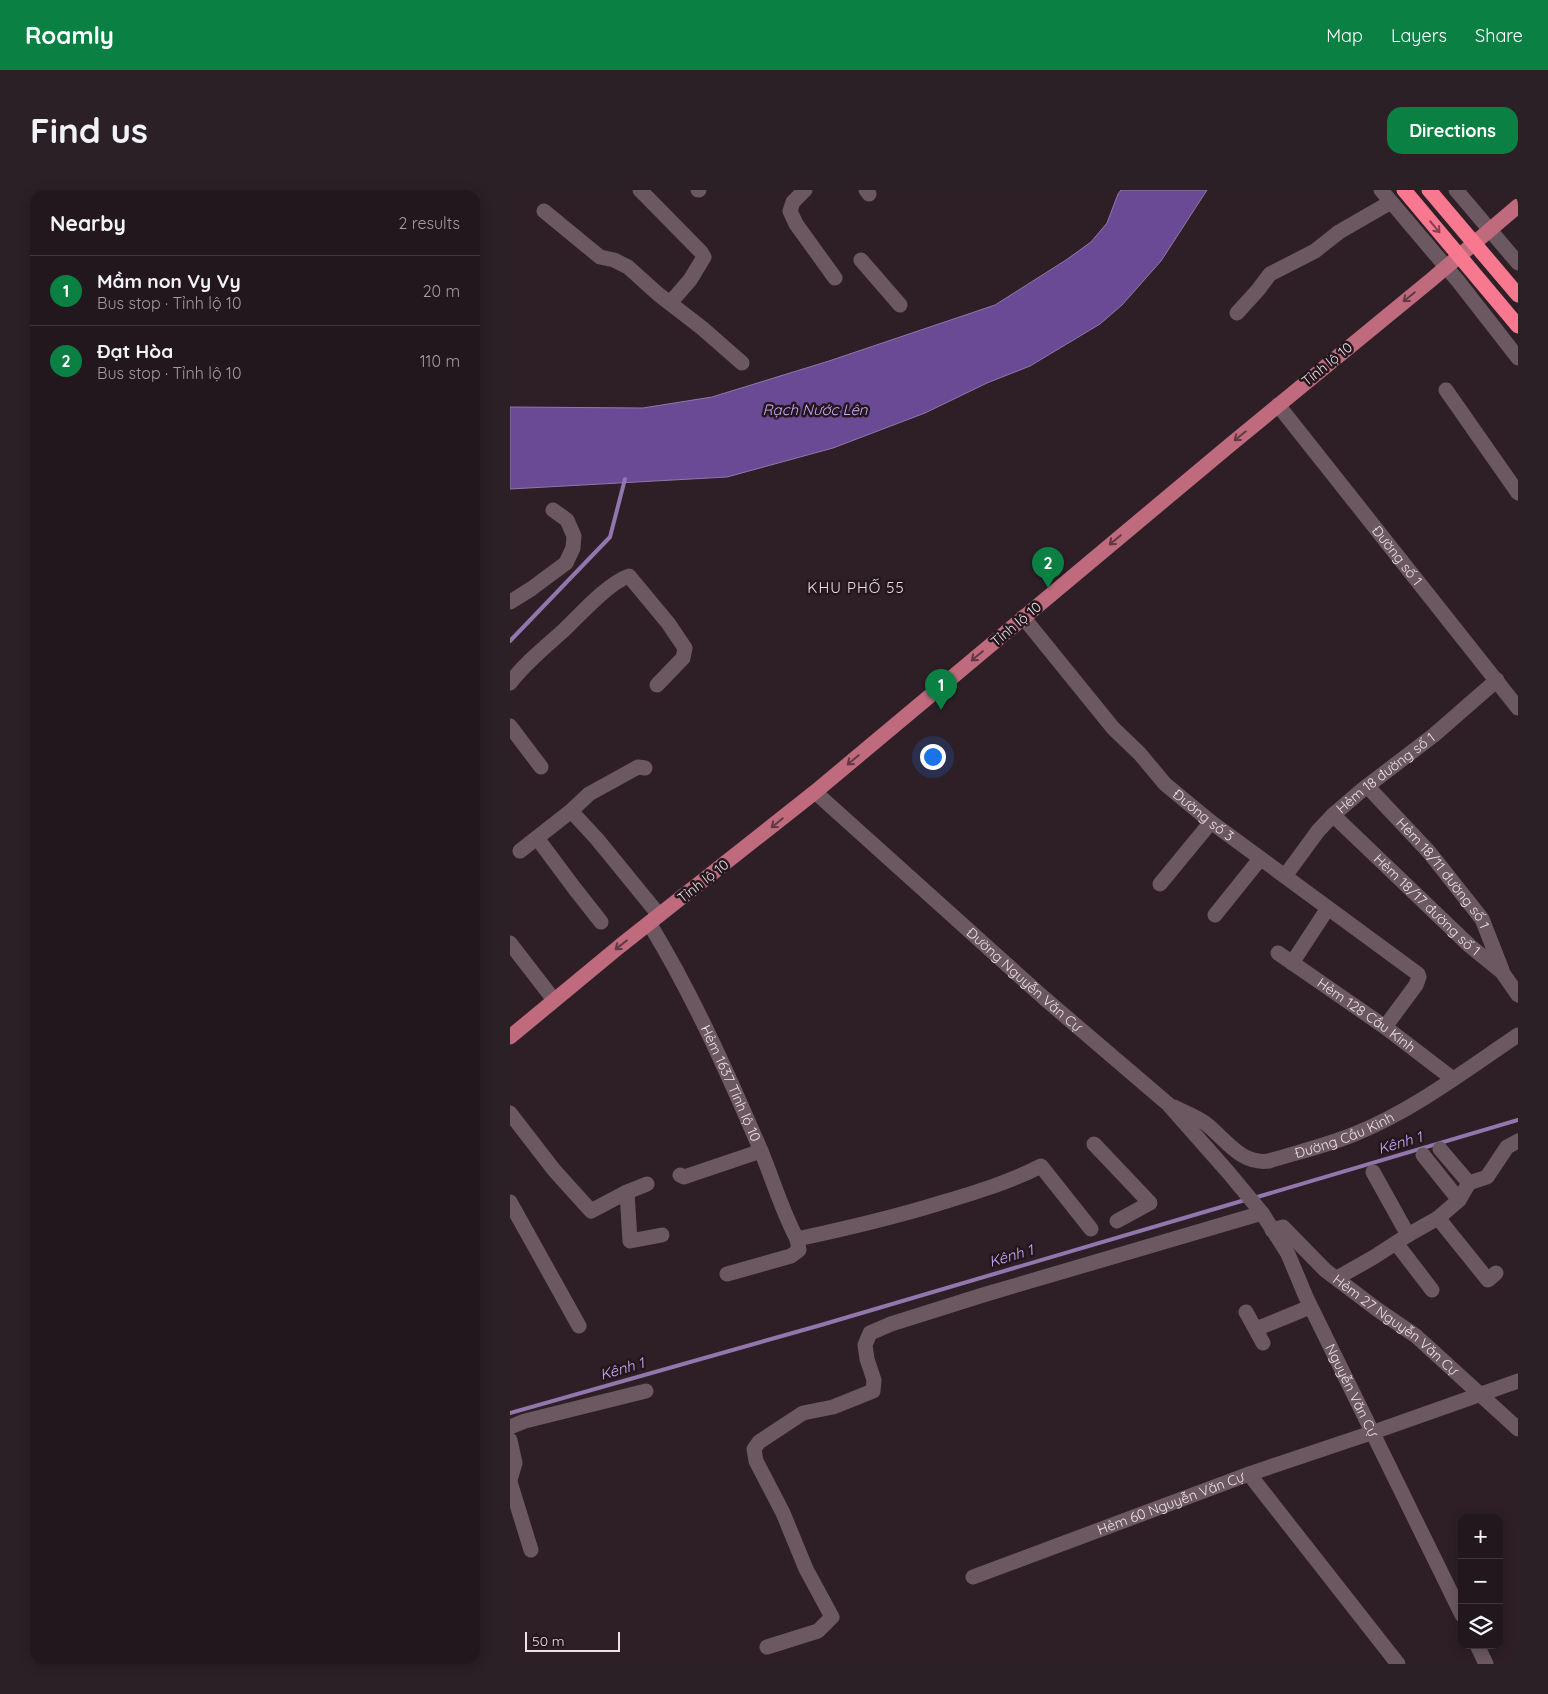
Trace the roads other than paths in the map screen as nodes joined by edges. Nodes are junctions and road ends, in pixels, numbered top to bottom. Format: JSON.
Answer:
{"nodes":[{"id":1,"x":640,"y":190,"type":"edge"},
{"id":2,"x":805,"y":190,"type":"edge"},
{"id":3,"x":1381,"y":190,"type":"edge"},
{"id":4,"x":1404,"y":190,"type":"edge"},
{"id":5,"x":1429,"y":190,"type":"edge"},
{"id":6,"x":1456,"y":190,"type":"edge"},
{"id":7,"x":1391,"y":202,"type":"junction"},
{"id":8,"x":1518,"y":206,"type":"edge"},
{"id":9,"x":544,"y":210,"type":"dead end"},
{"id":10,"x":1490,"y":230,"type":"junction"},
{"id":11,"x":861,"y":260,"type":"dead end"},
{"id":12,"x":1518,"y":263,"type":"edge"},
{"id":13,"x":1447,"y":267,"type":"junction"},
{"id":14,"x":835,"y":278,"type":"dead end"},
{"id":15,"x":1518,"y":295,"type":"edge"},
{"id":16,"x":670,"y":303,"type":"junction"},
{"id":17,"x":900,"y":305,"type":"dead end"},
{"id":18,"x":1237,"y":313,"type":"dead end"},
{"id":19,"x":1518,"y":326,"type":"edge"},
{"id":20,"x":1518,"y":358,"type":"edge"},
{"id":21,"x":742,"y":363,"type":"dead end"},
{"id":22,"x":1446,"y":390,"type":"dead end"},
{"id":23,"x":1278,"y":405,"type":"junction"},
{"id":24,"x":1518,"y":492,"type":"edge"},
{"id":25,"x":553,"y":510,"type":"dead end"},
{"id":26,"x":510,"y":602,"type":"edge"},
{"id":27,"x":1023,"y":617,"type":"junction"},
{"id":28,"x":1497,"y":680,"type":"junction"},
{"id":29,"x":510,"y":683,"type":"edge"},
{"id":30,"x":657,"y":685,"type":"dead end"},
{"id":31,"x":1518,"y":708,"type":"edge"},
{"id":32,"x":510,"y":726,"type":"edge"},
{"id":33,"x":541,"y":767,"type":"dead end"},
{"id":34,"x":645,"y":768,"type":"dead end"},
{"id":35,"x":1367,"y":786,"type":"junction"},
{"id":36,"x":815,"y":792,"type":"junction"},
{"id":37,"x":571,"y":811,"type":"junction"},
{"id":38,"x":1334,"y":815,"type":"junction"},
{"id":39,"x":1211,"y":822,"type":"junction"},
{"id":40,"x":537,"y":838,"type":"junction"},
{"id":41,"x":520,"y":850,"type":"dead end"},
{"id":42,"x":1260,"y":859,"type":"junction"},
{"id":43,"x":1285,"y":876,"type":"junction"},
{"id":44,"x":1160,"y":884,"type":"dead end"},
{"id":45,"x":1328,"y":908,"type":"junction"},
{"id":46,"x":1215,"y":915,"type":"dead end"},
{"id":47,"x":654,"y":919,"type":"junction"},
{"id":48,"x":601,"y":922,"type":"dead end"},
{"id":49,"x":510,"y":942,"type":"edge"},
{"id":50,"x":1278,"y":953,"type":"dead end"},
{"id":51,"x":1292,"y":963,"type":"junction"},
{"id":52,"x":1502,"y":972,"type":"junction"},
{"id":53,"x":1518,"y":995,"type":"edge"},
{"id":54,"x":554,"y":1000,"type":"junction"},
{"id":55,"x":1385,"y":1027,"type":"junction"},
{"id":56,"x":1518,"y":1035,"type":"edge"},
{"id":57,"x":510,"y":1037,"type":"edge"},
{"id":58,"x":1453,"y":1079,"type":"junction"},
{"id":59,"x":1168,"y":1104,"type":"junction"},
{"id":60,"x":510,"y":1113,"type":"edge"},
{"id":61,"x":1518,"y":1141,"type":"edge"},
{"id":62,"x":1094,"y":1144,"type":"dead end"},
{"id":63,"x":1440,"y":1149,"type":"dead end"},
{"id":64,"x":761,"y":1151,"type":"junction"},
{"id":65,"x":1423,"y":1155,"type":"dead end"},
{"id":66,"x":1228,"y":1172,"type":"joint"},
{"id":67,"x":1373,"y":1172,"type":"dead end"},
{"id":68,"x":680,"y":1175,"type":"dead end"},
{"id":69,"x":1469,"y":1183,"type":"junction"},
{"id":70,"x":647,"y":1184,"type":"dead end"},
{"id":71,"x":627,"y":1192,"type":"junction"},
{"id":72,"x":1459,"y":1200,"type":"junction"},
{"id":73,"x":512,"y":1209,"type":"edge"},
{"id":74,"x":1262,"y":1213,"type":"junction"},
{"id":75,"x":1438,"y":1218,"type":"junction"},
{"id":76,"x":1117,"y":1221,"type":"dead end"},
{"id":77,"x":1091,"y":1229,"type":"dead end"},
{"id":78,"x":1272,"y":1230,"type":"junction"},
{"id":79,"x":662,"y":1235,"type":"dead end"},
{"id":80,"x":1402,"y":1239,"type":"junction"},
{"id":81,"x":798,"y":1244,"type":"junction"},
{"id":82,"x":1496,"y":1272,"type":"dead end"},
{"id":83,"x":727,"y":1274,"type":"dead end"},
{"id":84,"x":1337,"y":1278,"type":"junction"},
{"id":85,"x":1432,"y":1290,"type":"dead end"},
{"id":86,"x":1310,"y":1307,"type":"junction"},
{"id":87,"x":1246,"y":1312,"type":"dead end"},
{"id":88,"x":579,"y":1326,"type":"dead end"},
{"id":89,"x":1256,"y":1329,"type":"junction"},
{"id":90,"x":1264,"y":1342,"type":"dead end"},
{"id":91,"x":1518,"y":1381,"type":"edge"},
{"id":92,"x":646,"y":1391,"type":"dead end"},
{"id":93,"x":1480,"y":1394,"type":"junction"},
{"id":94,"x":510,"y":1427,"type":"edge"},
{"id":95,"x":1518,"y":1429,"type":"edge"},
{"id":96,"x":1371,"y":1433,"type":"junction"},
{"id":97,"x":510,"y":1440,"type":"edge"},
{"id":98,"x":1249,"y":1474,"type":"junction"},
{"id":99,"x":510,"y":1481,"type":"edge"},
{"id":100,"x":532,"y":1550,"type":"dead end"},
{"id":101,"x":973,"y":1577,"type":"dead end"},
{"id":102,"x":1458,"y":1607,"type":"edge"},
{"id":103,"x":767,"y":1647,"type":"dead end"},
{"id":104,"x":1479,"y":1649,"type":"edge"},
{"id":105,"x":1398,"y":1664,"type":"edge"},
{"id":106,"x":1486,"y":1664,"type":"edge"}],
"edges":[{"from":1,"to":16,"type":"street"},
{"from":2,"to":14,"type":"street"},
{"from":3,"to":7,"type":"street"},
{"from":4,"to":19,"type":"highway","one_way":true},
{"from":5,"to":15,"type":"highway"},
{"from":6,"to":10,"type":"street"},
{"from":7,"to":13,"type":"street"},
{"from":7,"to":18,"type":"street"},
{"from":8,"to":10,"type":"main road","name":"Tỉnh lộ 10"},
{"from":9,"to":16,"type":"street"},
{"from":10,"to":12,"type":"street"},
{"from":10,"to":13,"type":"main road","name":"Tỉnh lộ 10"},
{"from":11,"to":17,"type":"street"},
{"from":13,"to":20,"type":"street"},
{"from":13,"to":23,"type":"main road","name":"Tỉnh lộ 10","one_way":true},
{"from":16,"to":21,"type":"street"},
{"from":22,"to":24,"type":"street"},
{"from":23,"to":27,"type":"main road","name":"Tỉnh lộ 10","one_way":true},
{"from":23,"to":28,"type":"street","name":"Đường số 1"},
{"from":25,"to":26,"type":"street"},
{"from":27,"to":36,"type":"main road","name":"Tỉnh lộ 10","one_way":true},
{"from":27,"to":39,"type":"street","name":"Đường số 3"},
{"from":28,"to":31,"type":"street","name":"Đường số 1"},
{"from":28,"to":35,"type":"street","name":"Hẻm 18 đường số 1"},
{"from":29,"to":30,"type":"street"},
{"from":32,"to":33,"type":"street"},
{"from":34,"to":37,"type":"street"},
{"from":35,"to":38,"type":"street","name":"Hẻm 18 đường số 1"},
{"from":35,"to":52,"type":"street","name":"Hẻm 18/11 đường số 1"},
{"from":36,"to":47,"type":"main road","name":"Tỉnh lộ 10","one_way":true},
{"from":36,"to":59,"type":"street","name":"Đường Nguyễn Văn Cự"},
{"from":37,"to":40,"type":"street"},
{"from":37,"to":47,"type":"street","name":"Hẻm 1637 Tỉnh lộ 10"},
{"from":38,"to":43,"type":"street","name":"Hẻm 18 đường số 1"},
{"from":38,"to":52,"type":"street","name":"Hẻm 18/17 đường số 1"},
{"from":39,"to":42,"type":"street","name":"Đường số 3"},
{"from":39,"to":44,"type":"street"},
{"from":40,"to":41,"type":"street"},
{"from":40,"to":48,"type":"street"},
{"from":42,"to":43,"type":"street","name":"Đường số 3"},
{"from":42,"to":46,"type":"street"},
{"from":43,"to":45,"type":"street","name":"Đường số 3"},
{"from":45,"to":51,"type":"street"},
{"from":45,"to":55,"type":"street","name":"Đường số 3"},
{"from":47,"to":54,"type":"main road","name":"Tỉnh lộ 10","one_way":true},
{"from":47,"to":64,"type":"street","name":"Hẻm 1637 Tỉnh lộ 10"},
{"from":49,"to":54,"type":"street"},
{"from":50,"to":51,"type":"street","name":"Hẻm 128 Cầu Kinh"},
{"from":51,"to":55,"type":"street","name":"Hẻm 128 Cầu Kinh"},
{"from":52,"to":53,"type":"street","name":"Hẻm 18/17 đường số 1"},
{"from":54,"to":57,"type":"main road","name":"Tỉnh lộ 10"},
{"from":55,"to":58,"type":"street","name":"Hẻm 128 Cầu Kinh"},
{"from":56,"to":58,"type":"street","name":"Đường Cầu Kinh"},
{"from":58,"to":59,"type":"street","name":"Đường Cầu Kinh"},
{"from":59,"to":66,"type":"street","name":"Đường Nguyễn Văn Cự"},
{"from":60,"to":71,"type":"street"},
{"from":61,"to":69,"type":"street"},
{"from":62,"to":76,"type":"street"},
{"from":63,"to":69,"type":"street"},
{"from":64,"to":68,"type":"street"},
{"from":64,"to":81,"type":"street","name":"Hẻm 1637 Tỉnh lộ 10"},
{"from":65,"to":72,"type":"street"},
{"from":66,"to":74,"type":"street","name":"Nguyễn Văn Cự"},
{"from":67,"to":80,"type":"street"},
{"from":69,"to":72,"type":"street"},
{"from":70,"to":71,"type":"street"},
{"from":71,"to":79,"type":"street"},
{"from":72,"to":75,"type":"street"},
{"from":73,"to":88,"type":"street"},
{"from":74,"to":78,"type":"street","name":"Nguyễn Văn Cự"},
{"from":74,"to":103,"type":"street"},
{"from":75,"to":80,"type":"street"},
{"from":75,"to":82,"type":"street"},
{"from":77,"to":81,"type":"street"},
{"from":78,"to":84,"type":"street","name":"Hẻm 27 Nguyễn Văn Cự"},
{"from":78,"to":86,"type":"street","name":"Nguyễn Văn Cự"},
{"from":80,"to":84,"type":"street"},
{"from":80,"to":85,"type":"street"},
{"from":81,"to":83,"type":"street"},
{"from":84,"to":93,"type":"street","name":"Hẻm 27 Nguyễn Văn Cự"},
{"from":86,"to":89,"type":"street"},
{"from":86,"to":96,"type":"street","name":"Nguyễn Văn Cự"},
{"from":87,"to":89,"type":"street"},
{"from":89,"to":90,"type":"street"},
{"from":91,"to":93,"type":"street","name":"Hẻm 60 Nguyễn Văn Cự"},
{"from":92,"to":94,"type":"street"},
{"from":93,"to":95,"type":"street","name":"Hẻm 27 Nguyễn Văn Cự"},
{"from":93,"to":96,"type":"street","name":"Hẻm 60 Nguyễn Văn Cự"},
{"from":96,"to":98,"type":"street","name":"Hẻm 60 Nguyễn Văn Cự"},
{"from":96,"to":102,"type":"street","name":"Nguyễn Văn Cự"},
{"from":97,"to":99,"type":"street"},
{"from":98,"to":101,"type":"street","name":"Hẻm 60 Nguyễn Văn Cự"},
{"from":98,"to":105,"type":"street"},
{"from":99,"to":100,"type":"street"},
{"from":104,"to":106,"type":"street"}]}
